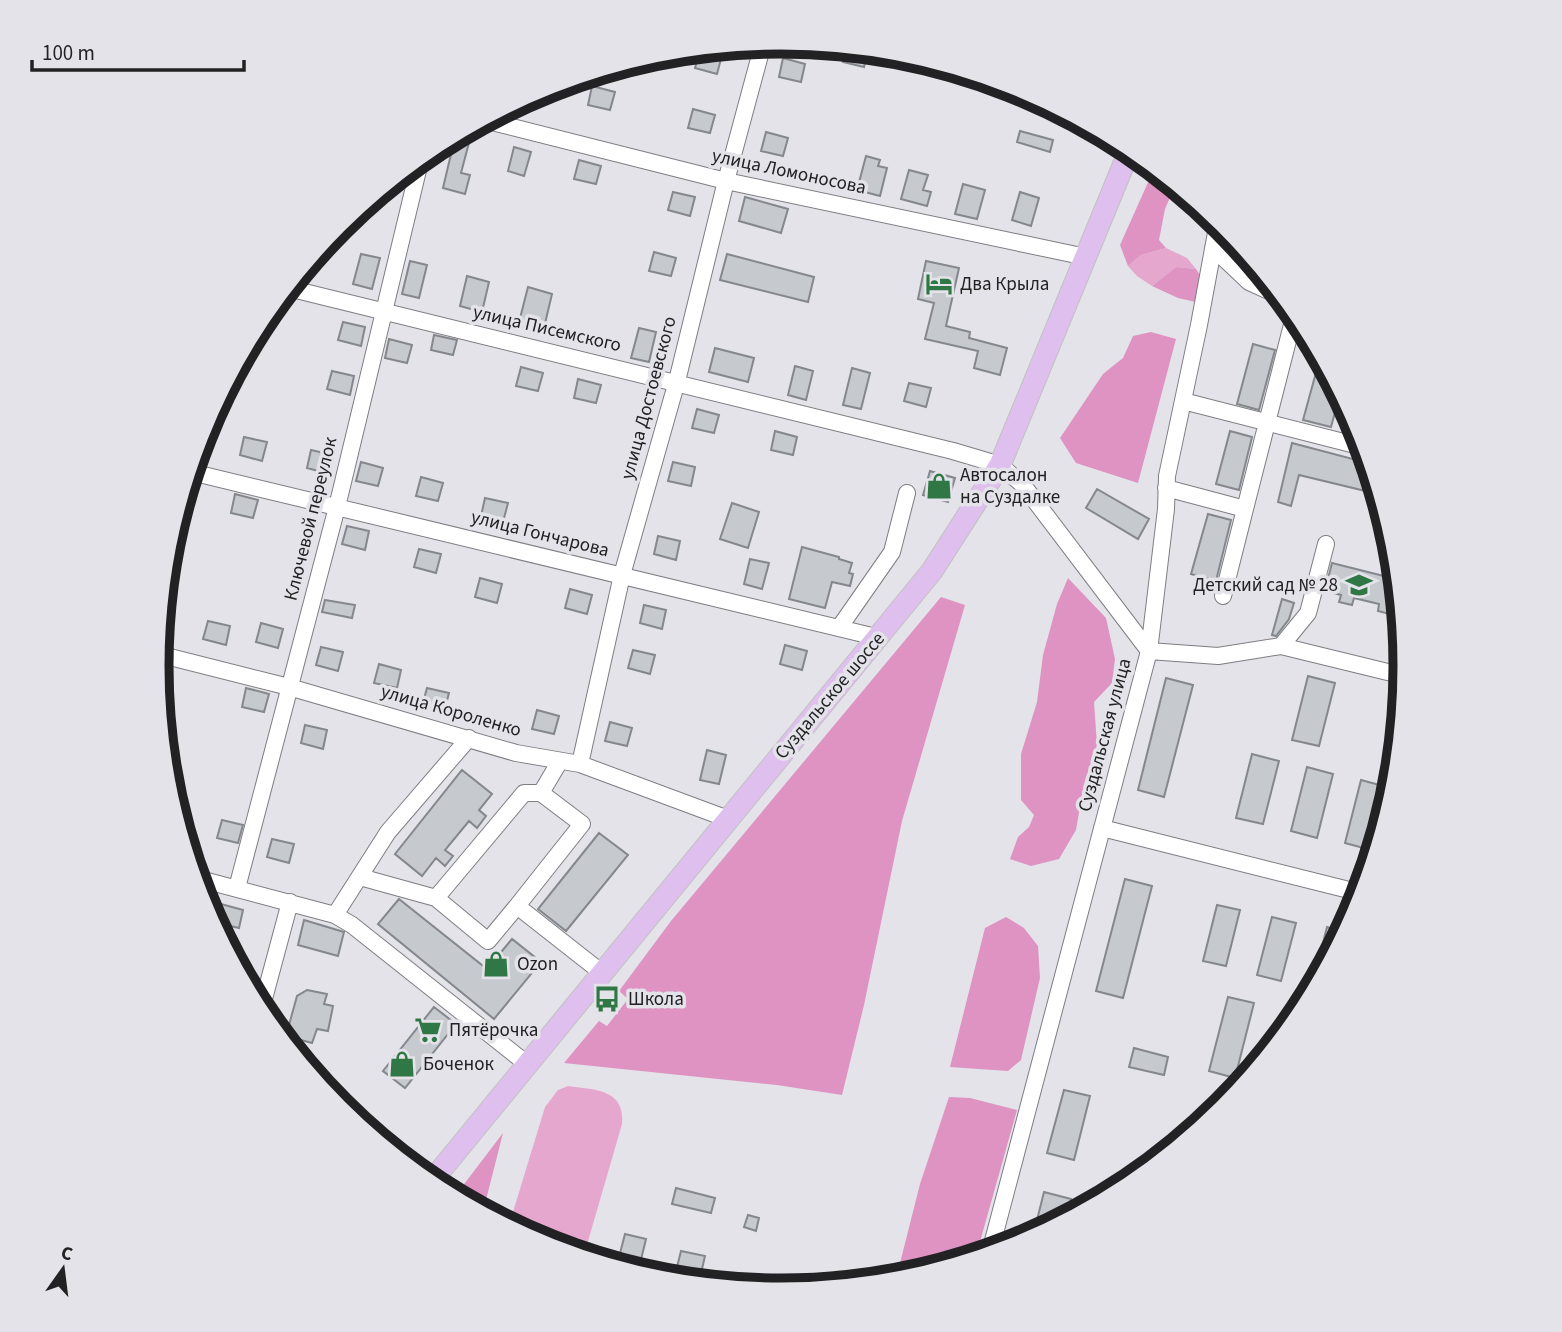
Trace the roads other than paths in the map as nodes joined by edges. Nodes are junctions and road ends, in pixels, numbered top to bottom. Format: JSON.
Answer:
{"nodes":[{"id":1,"x":760,"y":55,"type":"edge"},
{"id":2,"x":498,"y":124,"type":"edge"},
{"id":3,"x":1125,"y":160,"type":"edge"},
{"id":4,"x":417,"y":175,"type":"edge"},
{"id":5,"x":726,"y":181,"type":"junction"},
{"id":6,"x":1216,"y":235,"type":"edge"},
{"id":7,"x":1213,"y":248,"type":"junction"},
{"id":8,"x":1086,"y":257,"type":"junction"},
{"id":9,"x":1261,"y":287,"type":"edge"},
{"id":10,"x":299,"y":291,"type":"edge"},
{"id":11,"x":383,"y":312,"type":"junction"},
{"id":12,"x":1291,"y":328,"type":"edge"},
{"id":13,"x":677,"y":381,"type":"junction"},
{"id":14,"x":1183,"y":401,"type":"junction"},
{"id":15,"x":1267,"y":423,"type":"junction"},
{"id":16,"x":1350,"y":444,"type":"edge"},
{"id":17,"x":1000,"y":466,"type":"junction"},
{"id":18,"x":200,"y":474,"type":"edge"},
{"id":19,"x":1166,"y":488,"type":"junction"},
{"id":20,"x":907,"y":493,"type":"dead end"},
{"id":21,"x":337,"y":507,"type":"junction"},
{"id":22,"x":1245,"y":509,"type":"junction"},
{"id":23,"x":1326,"y":544,"type":"dead end"},
{"id":24,"x":622,"y":576,"type":"junction"},
{"id":25,"x":1223,"y":596,"type":"dead end"},
{"id":26,"x":839,"y":628,"type":"junction"},
{"id":27,"x":880,"y":638,"type":"junction"},
{"id":28,"x":1281,"y":646,"type":"junction"},
{"id":29,"x":1149,"y":651,"type":"junction"},
{"id":30,"x":169,"y":657,"type":"edge"},
{"id":31,"x":1393,"y":673,"type":"edge"},
{"id":32,"x":289,"y":687,"type":"junction"},
{"id":33,"x":469,"y":738,"type":"junction"},
{"id":34,"x":560,"y":761,"type":"junction"},
{"id":35,"x":580,"y":764,"type":"junction"},
{"id":36,"x":541,"y":793,"type":"junction"},
{"id":37,"x":728,"y":819,"type":"junction"},
{"id":38,"x":1102,"y":828,"type":"junction"},
{"id":39,"x":360,"y":877,"type":"junction"},
{"id":40,"x":209,"y":881,"type":"edge"},
{"id":41,"x":237,"y":888,"type":"junction"},
{"id":42,"x":1350,"y":890,"type":"edge"},
{"id":43,"x":436,"y":898,"type":"junction"},
{"id":44,"x":290,"y":902,"type":"junction"},
{"id":45,"x":517,"y":906,"type":"junction"},
{"id":46,"x":335,"y":915,"type":"junction"},
{"id":47,"x":601,"y":972,"type":"junction"},
{"id":48,"x":265,"y":995,"type":"edge"},
{"id":49,"x":527,"y":1064,"type":"junction"},
{"id":50,"x":438,"y":1173,"type":"edge"},
{"id":51,"x":993,"y":1239,"type":"edge"}],
"edges":[{"from":1,"to":5,"type":"street","name":"улица Достоевского"},
{"from":2,"to":5,"type":"street","name":"улица Ломоносова"},
{"from":3,"to":8,"type":"main road","name":"Суздальское шоссе"},
{"from":4,"to":11,"type":"street","name":"Ключевой переулок"},
{"from":5,"to":8,"type":"street","name":"улица Ломоносова"},
{"from":5,"to":13,"type":"street","name":"улица Достоевского"},
{"from":6,"to":7,"type":"street","name":"Суздальская улица"},
{"from":7,"to":9,"type":"street"},
{"from":7,"to":14,"type":"street","name":"Суздальская улица"},
{"from":8,"to":17,"type":"main road","name":"Суздальское шоссе"},
{"from":10,"to":11,"type":"street","name":"улица Писемского"},
{"from":11,"to":13,"type":"street","name":"улица Писемского"},
{"from":11,"to":21,"type":"street","name":"Ключевой переулок"},
{"from":12,"to":15,"type":"street"},
{"from":13,"to":17,"type":"street","name":"улица Писемского"},
{"from":13,"to":24,"type":"street","name":"улица Достоевского"},
{"from":14,"to":15,"type":"street"},
{"from":14,"to":19,"type":"street","name":"Суздальская улица"},
{"from":15,"to":16,"type":"street"},
{"from":15,"to":22,"type":"street"},
{"from":17,"to":27,"type":"main road","name":"Суздальское шоссе"},
{"from":17,"to":29,"type":"street"},
{"from":18,"to":21,"type":"street","name":"улица Гончарова"},
{"from":19,"to":22,"type":"street"},
{"from":19,"to":29,"type":"street","name":"Суздальская улица"},
{"from":20,"to":26,"type":"street"},
{"from":21,"to":24,"type":"street","name":"улица Гончарова"},
{"from":21,"to":32,"type":"street","name":"Ключевой переулок"},
{"from":22,"to":25,"type":"street"},
{"from":23,"to":28,"type":"street"},
{"from":24,"to":26,"type":"street","name":"улица Гончарова"},
{"from":24,"to":35,"type":"street","name":"улица Достоевского"},
{"from":26,"to":27,"type":"street","name":"улица Гончарова"},
{"from":27,"to":37,"type":"main road","name":"Суздальское шоссе"},
{"from":28,"to":29,"type":"street"},
{"from":28,"to":31,"type":"street"},
{"from":29,"to":38,"type":"street","name":"Суздальская улица"},
{"from":30,"to":32,"type":"street","name":"улица Короленко"},
{"from":32,"to":33,"type":"street","name":"улица Короленко"},
{"from":32,"to":41,"type":"street","name":"Ключевой переулок"},
{"from":33,"to":34,"type":"street","name":"улица Короленко"},
{"from":33,"to":39,"type":"street"},
{"from":34,"to":35,"type":"street","name":"улица Короленко"},
{"from":34,"to":36,"type":"street"},
{"from":35,"to":37,"type":"street","name":"улица Короленко"},
{"from":36,"to":43,"type":"street"},
{"from":36,"to":45,"type":"street"},
{"from":37,"to":47,"type":"main road","name":"Суздальское шоссе"},
{"from":38,"to":42,"type":"street"},
{"from":38,"to":51,"type":"street","name":"Суздальская улица"},
{"from":39,"to":43,"type":"street"},
{"from":39,"to":46,"type":"street"},
{"from":40,"to":41,"type":"street"},
{"from":41,"to":44,"type":"street"},
{"from":43,"to":45,"type":"street"},
{"from":44,"to":46,"type":"street"},
{"from":44,"to":48,"type":"street"},
{"from":45,"to":47,"type":"street"},
{"from":46,"to":49,"type":"street"},
{"from":47,"to":49,"type":"main road","name":"Суздальское шоссе"},
{"from":49,"to":50,"type":"main road","name":"Суздальское шоссе"}]}
